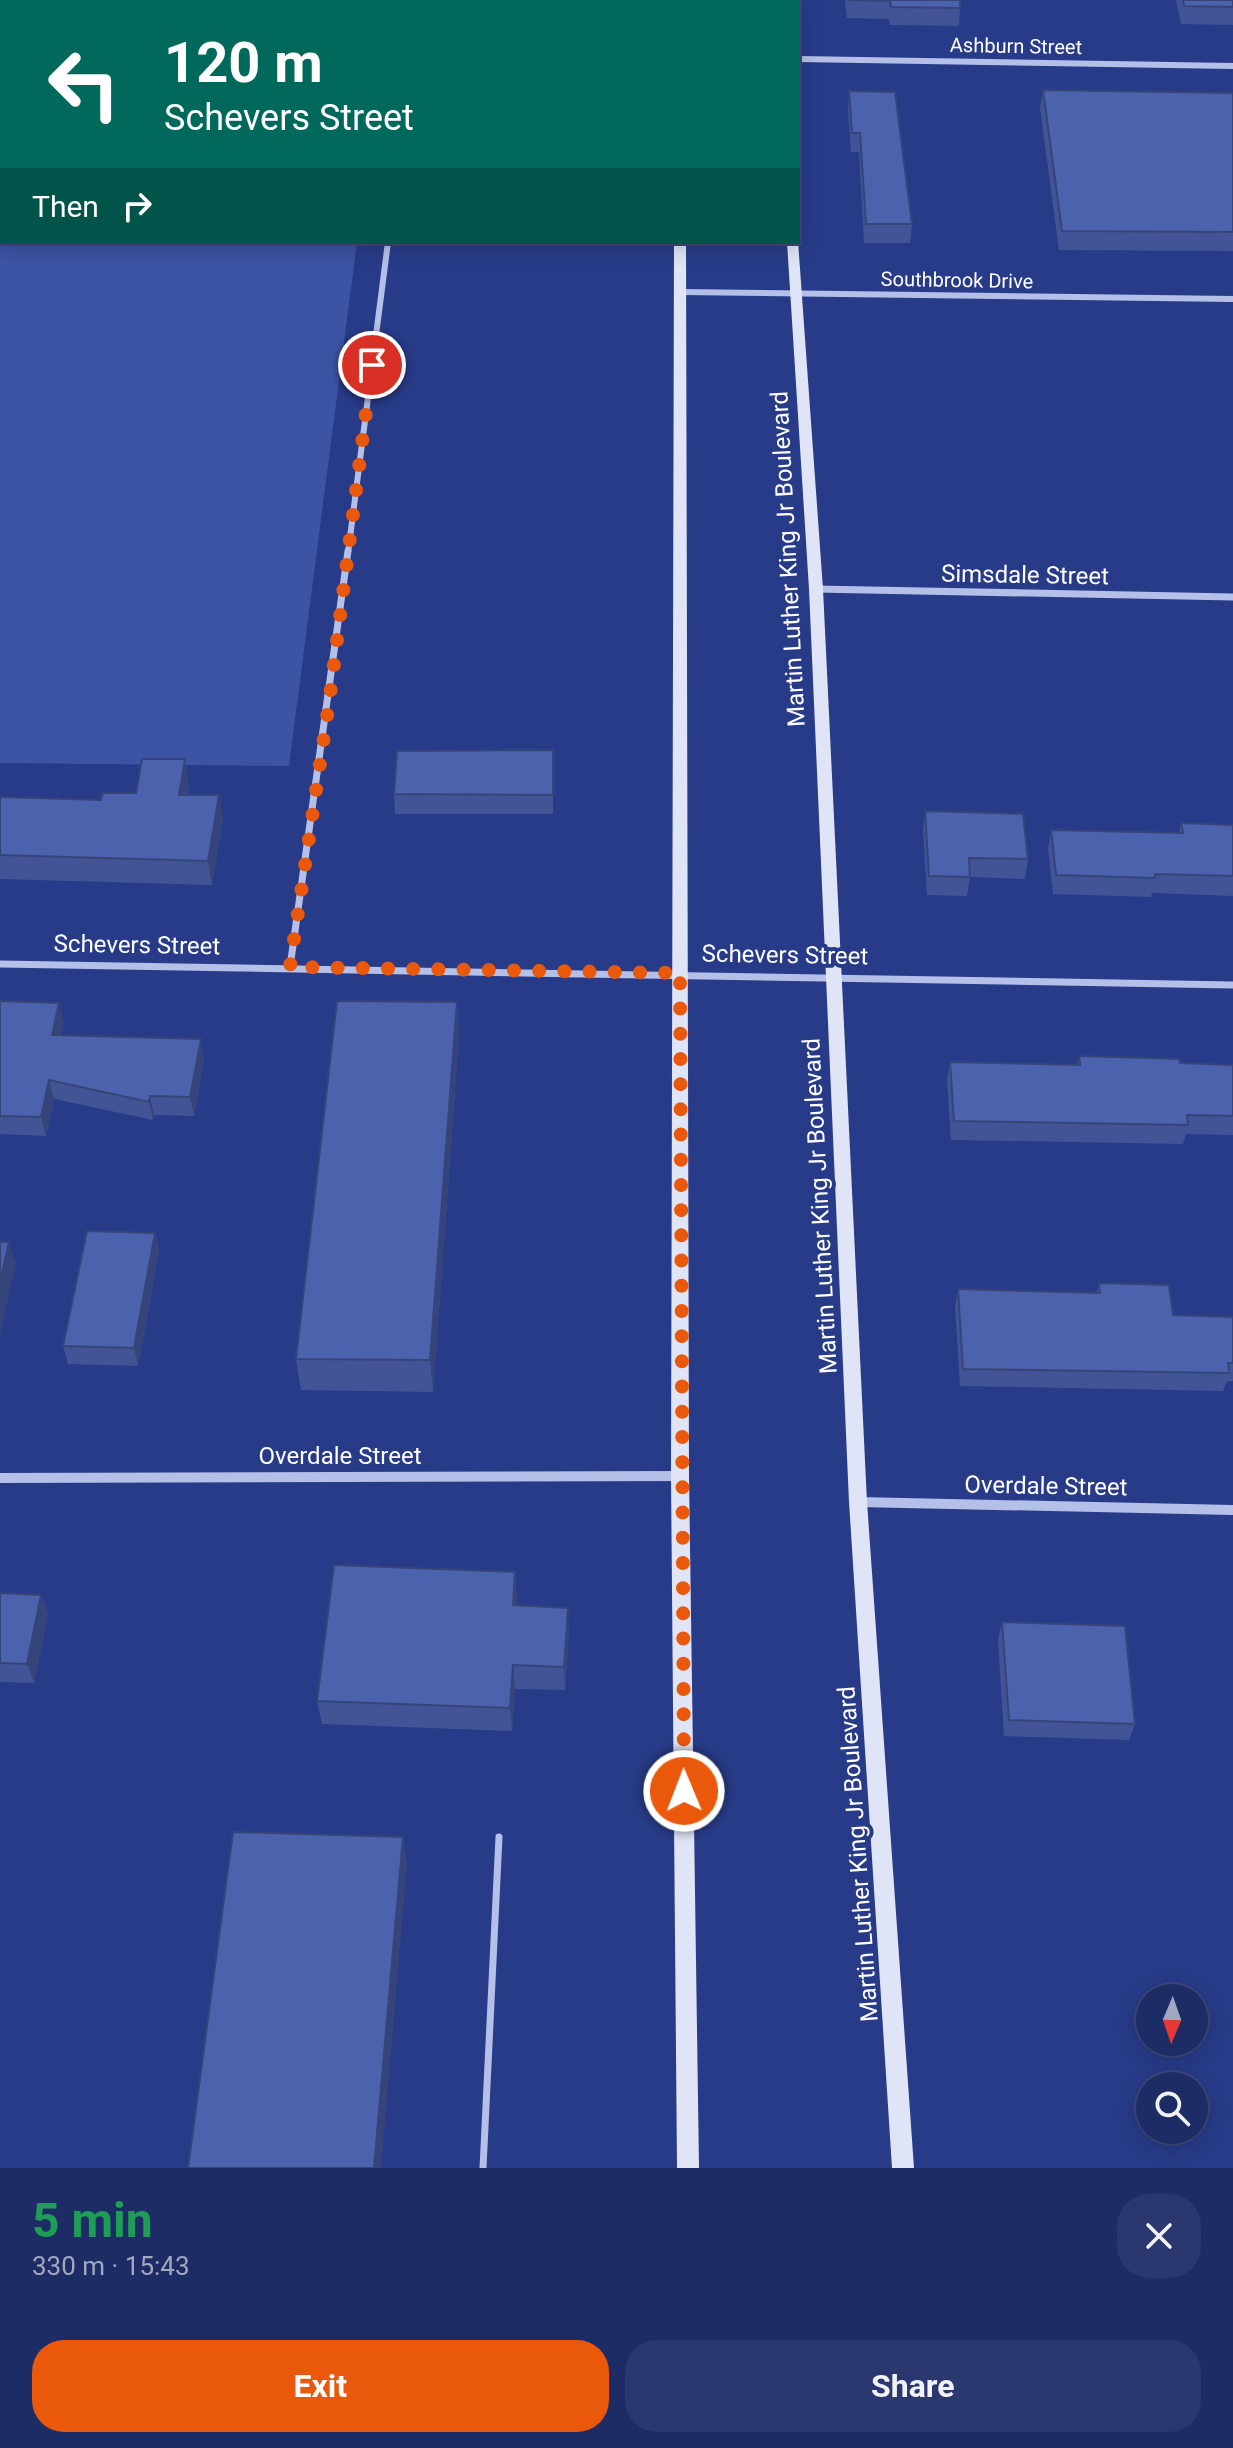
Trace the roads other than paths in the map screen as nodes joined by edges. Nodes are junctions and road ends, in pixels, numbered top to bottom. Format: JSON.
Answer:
{"nodes":[{"id":1,"x":800,"y":59,"type":"edge"},
{"id":2,"x":1233,"y":66,"type":"edge"},
{"id":3,"x":388,"y":244,"type":"edge"},
{"id":4,"x":680,"y":244,"type":"edge"},
{"id":5,"x":793,"y":244,"type":"edge"},
{"id":6,"x":681,"y":292,"type":"junction"},
{"id":7,"x":795,"y":293,"type":"junction"},
{"id":8,"x":1233,"y":299,"type":"edge"},
{"id":9,"x":816,"y":589,"type":"junction"},
{"id":10,"x":1233,"y":597,"type":"edge"},
{"id":11,"x":0,"y":964,"type":"edge"},
{"id":12,"x":290,"y":967,"type":"junction"},
{"id":13,"x":680,"y":973,"type":"junction"},
{"id":14,"x":833,"y":977,"type":"junction"},
{"id":15,"x":1233,"y":985,"type":"edge"},
{"id":16,"x":680,"y":1476,"type":"junction"},
{"id":17,"x":0,"y":1478,"type":"edge"},
{"id":18,"x":858,"y":1502,"type":"junction"},
{"id":19,"x":1233,"y":1510,"type":"edge"},
{"id":20,"x":499,"y":1837,"type":"dead end"},
{"id":21,"x":483,"y":2168,"type":"edge"},
{"id":22,"x":688,"y":2168,"type":"edge"},
{"id":23,"x":903,"y":2168,"type":"edge"}],
"edges":[{"from":1,"to":2,"type":"street","name":"Ashburn Street"},
{"from":3,"to":12,"type":"street"},
{"from":4,"to":6,"type":"main road"},
{"from":5,"to":7,"type":"main road","name":"Martin Luther King Jr Boulevard"},
{"from":6,"to":7,"type":"street","name":"Southbrook Drive"},
{"from":6,"to":13,"type":"main road"},
{"from":7,"to":8,"type":"street","name":"Southbrook Drive"},
{"from":7,"to":9,"type":"main road","name":"Martin Luther King Jr Boulevard"},
{"from":9,"to":10,"type":"street","name":"Simsdale Street"},
{"from":9,"to":14,"type":"main road","name":"Martin Luther King Jr Boulevard"},
{"from":11,"to":12,"type":"street","name":"Schevers Street"},
{"from":12,"to":13,"type":"street","name":"Schevers Street"},
{"from":13,"to":14,"type":"street","name":"Schevers Street"},
{"from":13,"to":16,"type":"main road"},
{"from":14,"to":15,"type":"street","name":"Schevers Street"},
{"from":14,"to":18,"type":"main road","name":"Martin Luther King Jr Boulevard"},
{"from":16,"to":17,"type":"street","name":"Overdale Street"},
{"from":16,"to":22,"type":"main road"},
{"from":18,"to":19,"type":"street","name":"Overdale Street"},
{"from":18,"to":23,"type":"main road","name":"Martin Luther King Jr Boulevard"},
{"from":20,"to":21,"type":"lane"}]}
